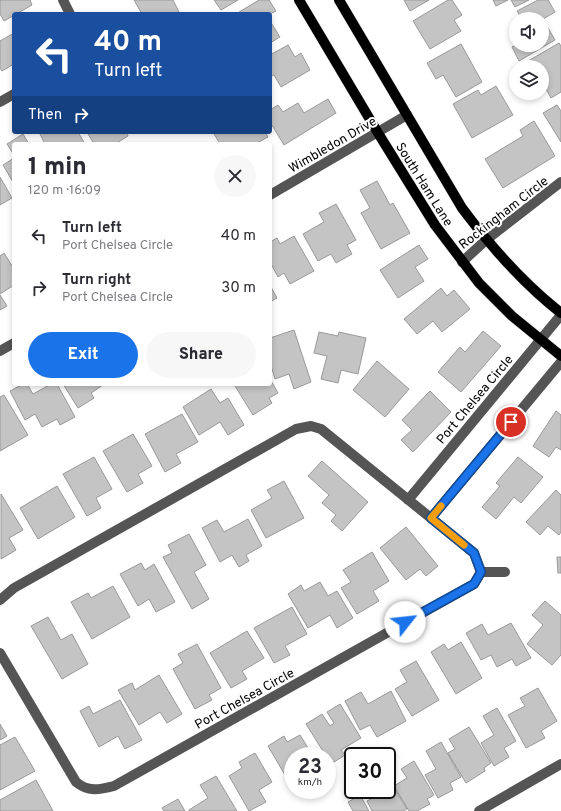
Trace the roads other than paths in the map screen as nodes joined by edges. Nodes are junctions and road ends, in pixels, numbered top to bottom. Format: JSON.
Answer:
{"nodes":[{"id":1,"x":63,"y":0,"type":"edge"},
{"id":2,"x":299,"y":0,"type":"edge"},
{"id":3,"x":339,"y":0,"type":"edge"},
{"id":4,"x":69,"y":12,"type":"edge"},
{"id":5,"x":12,"y":95,"type":"edge"},
{"id":6,"x":0,"y":102,"type":"edge"},
{"id":7,"x":407,"y":115,"type":"junction"},
{"id":8,"x":378,"y":133,"type":"junction"},
{"id":9,"x":561,"y":182,"type":"edge"},
{"id":10,"x":272,"y":194,"type":"edge"},
{"id":11,"x":486,"y":240,"type":"junction"},
{"id":12,"x":462,"y":262,"type":"junction"},
{"id":13,"x":561,"y":314,"type":"edge"},
{"id":14,"x":541,"y":340,"type":"junction"},
{"id":15,"x":12,"y":343,"type":"edge"},
{"id":16,"x":0,"y":351,"type":"edge"},
{"id":17,"x":561,"y":356,"type":"edge"},
{"id":18,"x":561,"y":362,"type":"edge"},
{"id":19,"x":408,"y":500,"type":"junction"},
{"id":20,"x":431,"y":518,"type":"junction"},
{"id":21,"x":481,"y":572,"type":"junction"},
{"id":22,"x":505,"y":572,"type":"dead end"},
{"id":23,"x":0,"y":600,"type":"edge"},
{"id":24,"x":0,"y":653,"type":"edge"},
{"id":25,"x":561,"y":764,"type":"edge"},
{"id":26,"x":479,"y":811,"type":"edge"}],
"edges":[{"from":1,"to":4,"type":"street"},
{"from":2,"to":8,"type":"main road","name":"South Ham Lane"},
{"from":3,"to":7,"type":"main road","name":"South Ham Lane"},
{"from":5,"to":6,"type":"street"},
{"from":7,"to":8,"type":"street","name":"Wimbledon Drive"},
{"from":7,"to":11,"type":"main road","name":"South Ham Lane"},
{"from":8,"to":10,"type":"street","name":"Wimbledon Drive"},
{"from":8,"to":12,"type":"main road","name":"South Ham Lane"},
{"from":9,"to":11,"type":"street","name":"Rockingham Circle"},
{"from":11,"to":12,"type":"street","name":"Rockingham Circle"},
{"from":11,"to":13,"type":"main road","name":"South Ham Lane"},
{"from":12,"to":14,"type":"main road","name":"South Ham Lane"},
{"from":13,"to":14,"type":"street","name":"Port Chelsea Circle"},
{"from":14,"to":17,"type":"main road","name":"South Ham Lane"},
{"from":14,"to":19,"type":"street","name":"Port Chelsea Circle"},
{"from":15,"to":16,"type":"street"},
{"from":18,"to":20,"type":"street"},
{"from":19,"to":20,"type":"street"},
{"from":19,"to":23,"type":"street"},
{"from":20,"to":21,"type":"street"},
{"from":21,"to":22,"type":"street"},
{"from":21,"to":24,"type":"street","name":"Port Chelsea Circle"},
{"from":25,"to":26,"type":"street"}]}
